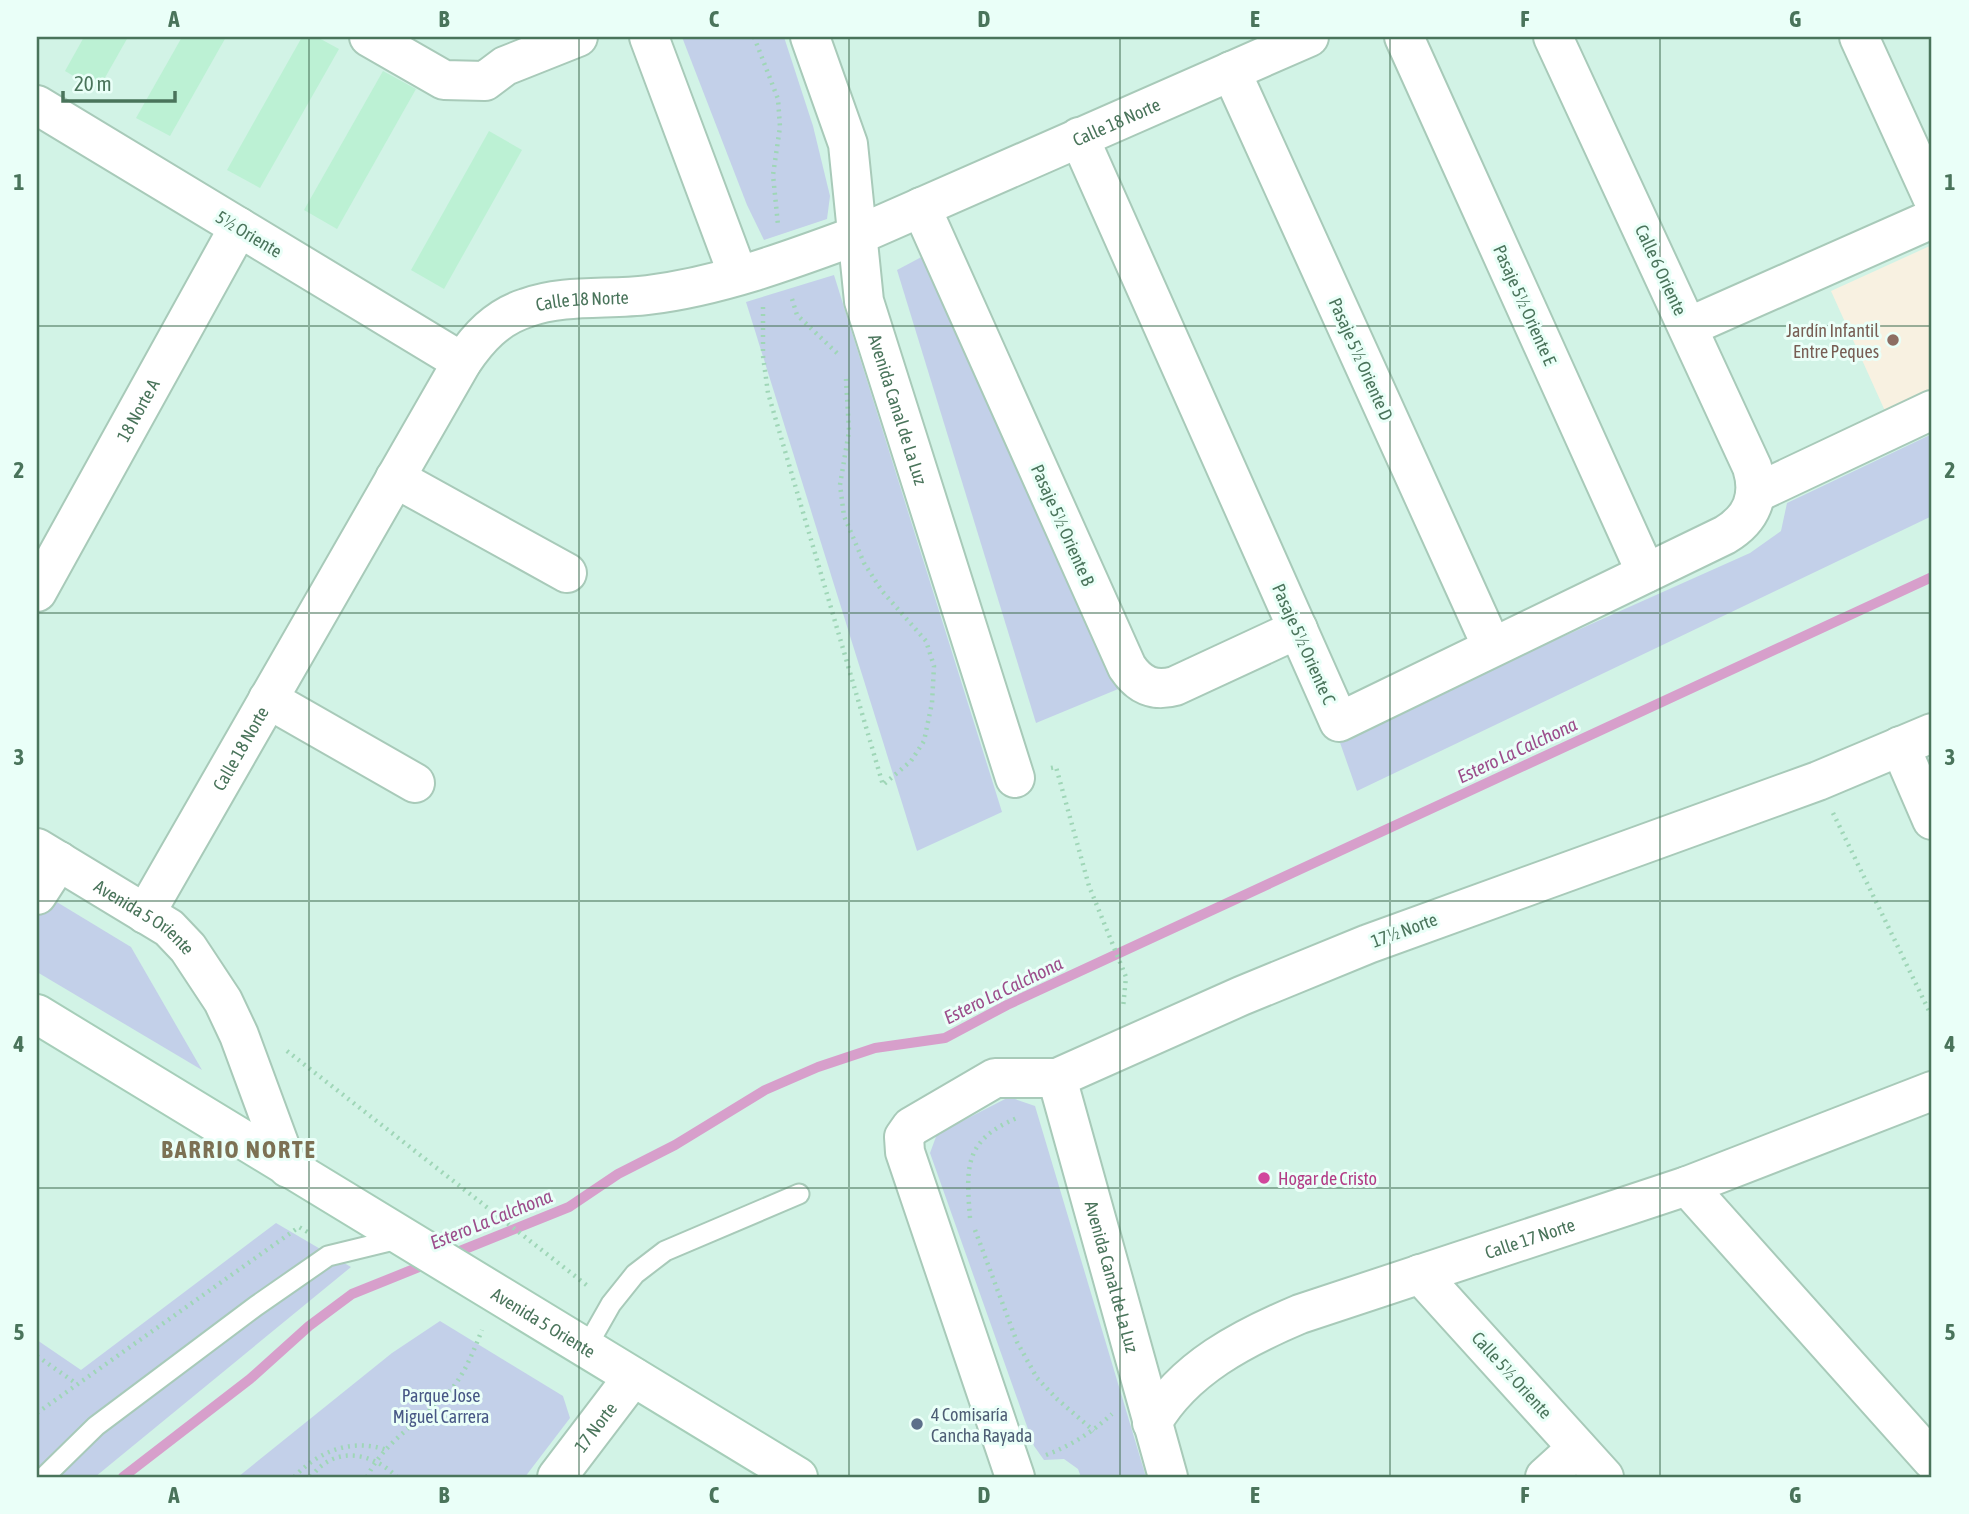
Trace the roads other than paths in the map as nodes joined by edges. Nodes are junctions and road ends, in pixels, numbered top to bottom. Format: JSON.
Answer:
{"nodes":[{"id":1,"x":369,"y":37,"type":"edge"},
{"id":2,"x":578,"y":37,"type":"edge"},
{"id":3,"x":649,"y":37,"type":"edge"},
{"id":4,"x":810,"y":37,"type":"edge"},
{"id":5,"x":1309,"y":37,"type":"edge"},
{"id":6,"x":1404,"y":37,"type":"edge"},
{"id":7,"x":1553,"y":37,"type":"edge"},
{"id":8,"x":1859,"y":37,"type":"edge"},
{"id":9,"x":1231,"y":71,"type":"junction"},
{"id":10,"x":38,"y":109,"type":"edge"},
{"id":11,"x":1079,"y":137,"type":"junction"},
{"id":12,"x":1932,"y":197,"type":"edge"},
{"id":13,"x":921,"y":207,"type":"junction"},
{"id":14,"x":1932,"y":219,"type":"edge"},
{"id":15,"x":239,"y":227,"type":"junction"},
{"id":16,"x":858,"y":234,"type":"junction"},
{"id":17,"x":762,"y":269,"type":"junction"},
{"id":18,"x":1688,"y":327,"type":"junction"},
{"id":19,"x":462,"y":362,"type":"junction"},
{"id":20,"x":1932,"y":410,"type":"edge"},
{"id":21,"x":395,"y":478,"type":"junction"},
{"id":22,"x":1754,"y":500,"type":"junction"},
{"id":23,"x":567,"y":573,"type":"dead end"},
{"id":24,"x":1646,"y":573,"type":"junction"},
{"id":25,"x":37,"y":592,"type":"edge"},
{"id":26,"x":1298,"y":629,"type":"junction"},
{"id":27,"x":1492,"y":648,"type":"junction"},
{"id":28,"x":268,"y":699,"type":"junction"},
{"id":29,"x":1916,"y":739,"type":"edge"},
{"id":30,"x":1015,"y":778,"type":"road end"},
{"id":31,"x":415,"y":783,"type":"dead end"},
{"id":32,"x":1932,"y":820,"type":"edge"},
{"id":33,"x":48,"y":854,"type":"edge"},
{"id":34,"x":37,"y":895,"type":"edge"},
{"id":35,"x":145,"y":914,"type":"junction"},
{"id":36,"x":37,"y":1014,"type":"edge"},
{"id":37,"x":1060,"y":1088,"type":"junction"},
{"id":38,"x":1932,"y":1091,"type":"edge"},
{"id":39,"x":288,"y":1168,"type":"junction"},
{"id":40,"x":1687,"y":1186,"type":"junction"},
{"id":41,"x":799,"y":1194,"type":"dead end"},
{"id":42,"x":402,"y":1238,"type":"junction"},
{"id":43,"x":1420,"y":1274,"type":"junction"},
{"id":44,"x":586,"y":1348,"type":"junction"},
{"id":45,"x":633,"y":1377,"type":"junction"},
{"id":46,"x":1153,"y":1423,"type":"junction"},
{"id":47,"x":1577,"y":1448,"type":"junction"},
{"id":48,"x":1932,"y":1460,"type":"edge"},
{"id":49,"x":1014,"y":1472,"type":"edge"},
{"id":50,"x":44,"y":1477,"type":"edge"},
{"id":51,"x":558,"y":1477,"type":"edge"},
{"id":52,"x":798,"y":1477,"type":"edge"},
{"id":53,"x":1168,"y":1477,"type":"edge"},
{"id":54,"x":1545,"y":1477,"type":"edge"},
{"id":55,"x":1604,"y":1477,"type":"edge"}],
"edges":[{"from":1,"to":2,"type":"street"},
{"from":3,"to":17,"type":"street"},
{"from":4,"to":16,"type":"street","name":"Avenida Canal de La Luz"},
{"from":5,"to":9,"type":"street","name":"Calle 18 Norte"},
{"from":6,"to":24,"type":"street","name":"Pasaje 5½ Oriente E"},
{"from":7,"to":18,"type":"street","name":"Calle 6 Oriente"},
{"from":8,"to":12,"type":"street"},
{"from":9,"to":11,"type":"street","name":"Calle 18 Norte"},
{"from":9,"to":27,"type":"street","name":"Pasaje 5½ Oriente D"},
{"from":10,"to":15,"type":"street","name":"5½ Oriente"},
{"from":11,"to":13,"type":"street","name":"Calle 18 Norte"},
{"from":11,"to":26,"type":"street","name":"Pasaje 5½ Oriente C"},
{"from":13,"to":16,"type":"street","name":"Calle 18 Norte"},
{"from":13,"to":26,"type":"street","name":"Pasaje 5½ Oriente B"},
{"from":14,"to":18,"type":"street"},
{"from":15,"to":19,"type":"street","name":"5½ Oriente"},
{"from":15,"to":25,"type":"street","name":"18 Norte A"},
{"from":16,"to":17,"type":"street","name":"Calle 18 Norte"},
{"from":16,"to":30,"type":"street","name":"Avenida Canal de La Luz"},
{"from":17,"to":19,"type":"street","name":"Calle 18 Norte"},
{"from":18,"to":22,"type":"street","name":"Calle 6 Oriente"},
{"from":19,"to":21,"type":"street","name":"Calle 18 Norte"},
{"from":20,"to":22,"type":"street"},
{"from":21,"to":23,"type":"street"},
{"from":21,"to":28,"type":"street","name":"Calle 18 Norte"},
{"from":22,"to":24,"type":"street","name":"Pasaje 5½ Oriente C"},
{"from":24,"to":27,"type":"street","name":"Pasaje 5½ Oriente C"},
{"from":26,"to":27,"type":"street","name":"Pasaje 5½ Oriente C"},
{"from":28,"to":31,"type":"street"},
{"from":28,"to":35,"type":"street","name":"Calle 18 Norte"},
{"from":29,"to":32,"type":"street"},
{"from":29,"to":37,"type":"street","name":"17½ Norte"},
{"from":33,"to":34,"type":"street"},
{"from":33,"to":35,"type":"street","name":"Avenida 5 Oriente"},
{"from":35,"to":39,"type":"street","name":"Avenida 5 Oriente"},
{"from":36,"to":39,"type":"street","name":"Avenida 5 Oriente"},
{"from":37,"to":46,"type":"street","name":"Avenida Canal de La Luz"},
{"from":37,"to":49,"type":"street","name":"17½ Norte"},
{"from":38,"to":40,"type":"street","name":"Calle 17 Norte"},
{"from":39,"to":42,"type":"street","name":"Avenida 5 Oriente"},
{"from":40,"to":43,"type":"street","name":"Calle 17 Norte"},
{"from":40,"to":48,"type":"street"},
{"from":41,"to":44,"type":"lane"},
{"from":42,"to":44,"type":"street","name":"Avenida 5 Oriente"},
{"from":42,"to":50,"type":"lane"},
{"from":43,"to":46,"type":"street","name":"Calle 17 Norte"},
{"from":43,"to":47,"type":"street","name":"Calle 5½ Oriente"},
{"from":44,"to":45,"type":"street","name":"Avenida 5 Oriente"},
{"from":45,"to":51,"type":"street","name":"17 Norte"},
{"from":45,"to":52,"type":"street","name":"Avenida 5 Oriente"},
{"from":46,"to":53,"type":"street","name":"Avenida Canal de La Luz"},
{"from":47,"to":54,"type":"street"},
{"from":47,"to":55,"type":"street","name":"Calle 5½ Oriente"}]}
